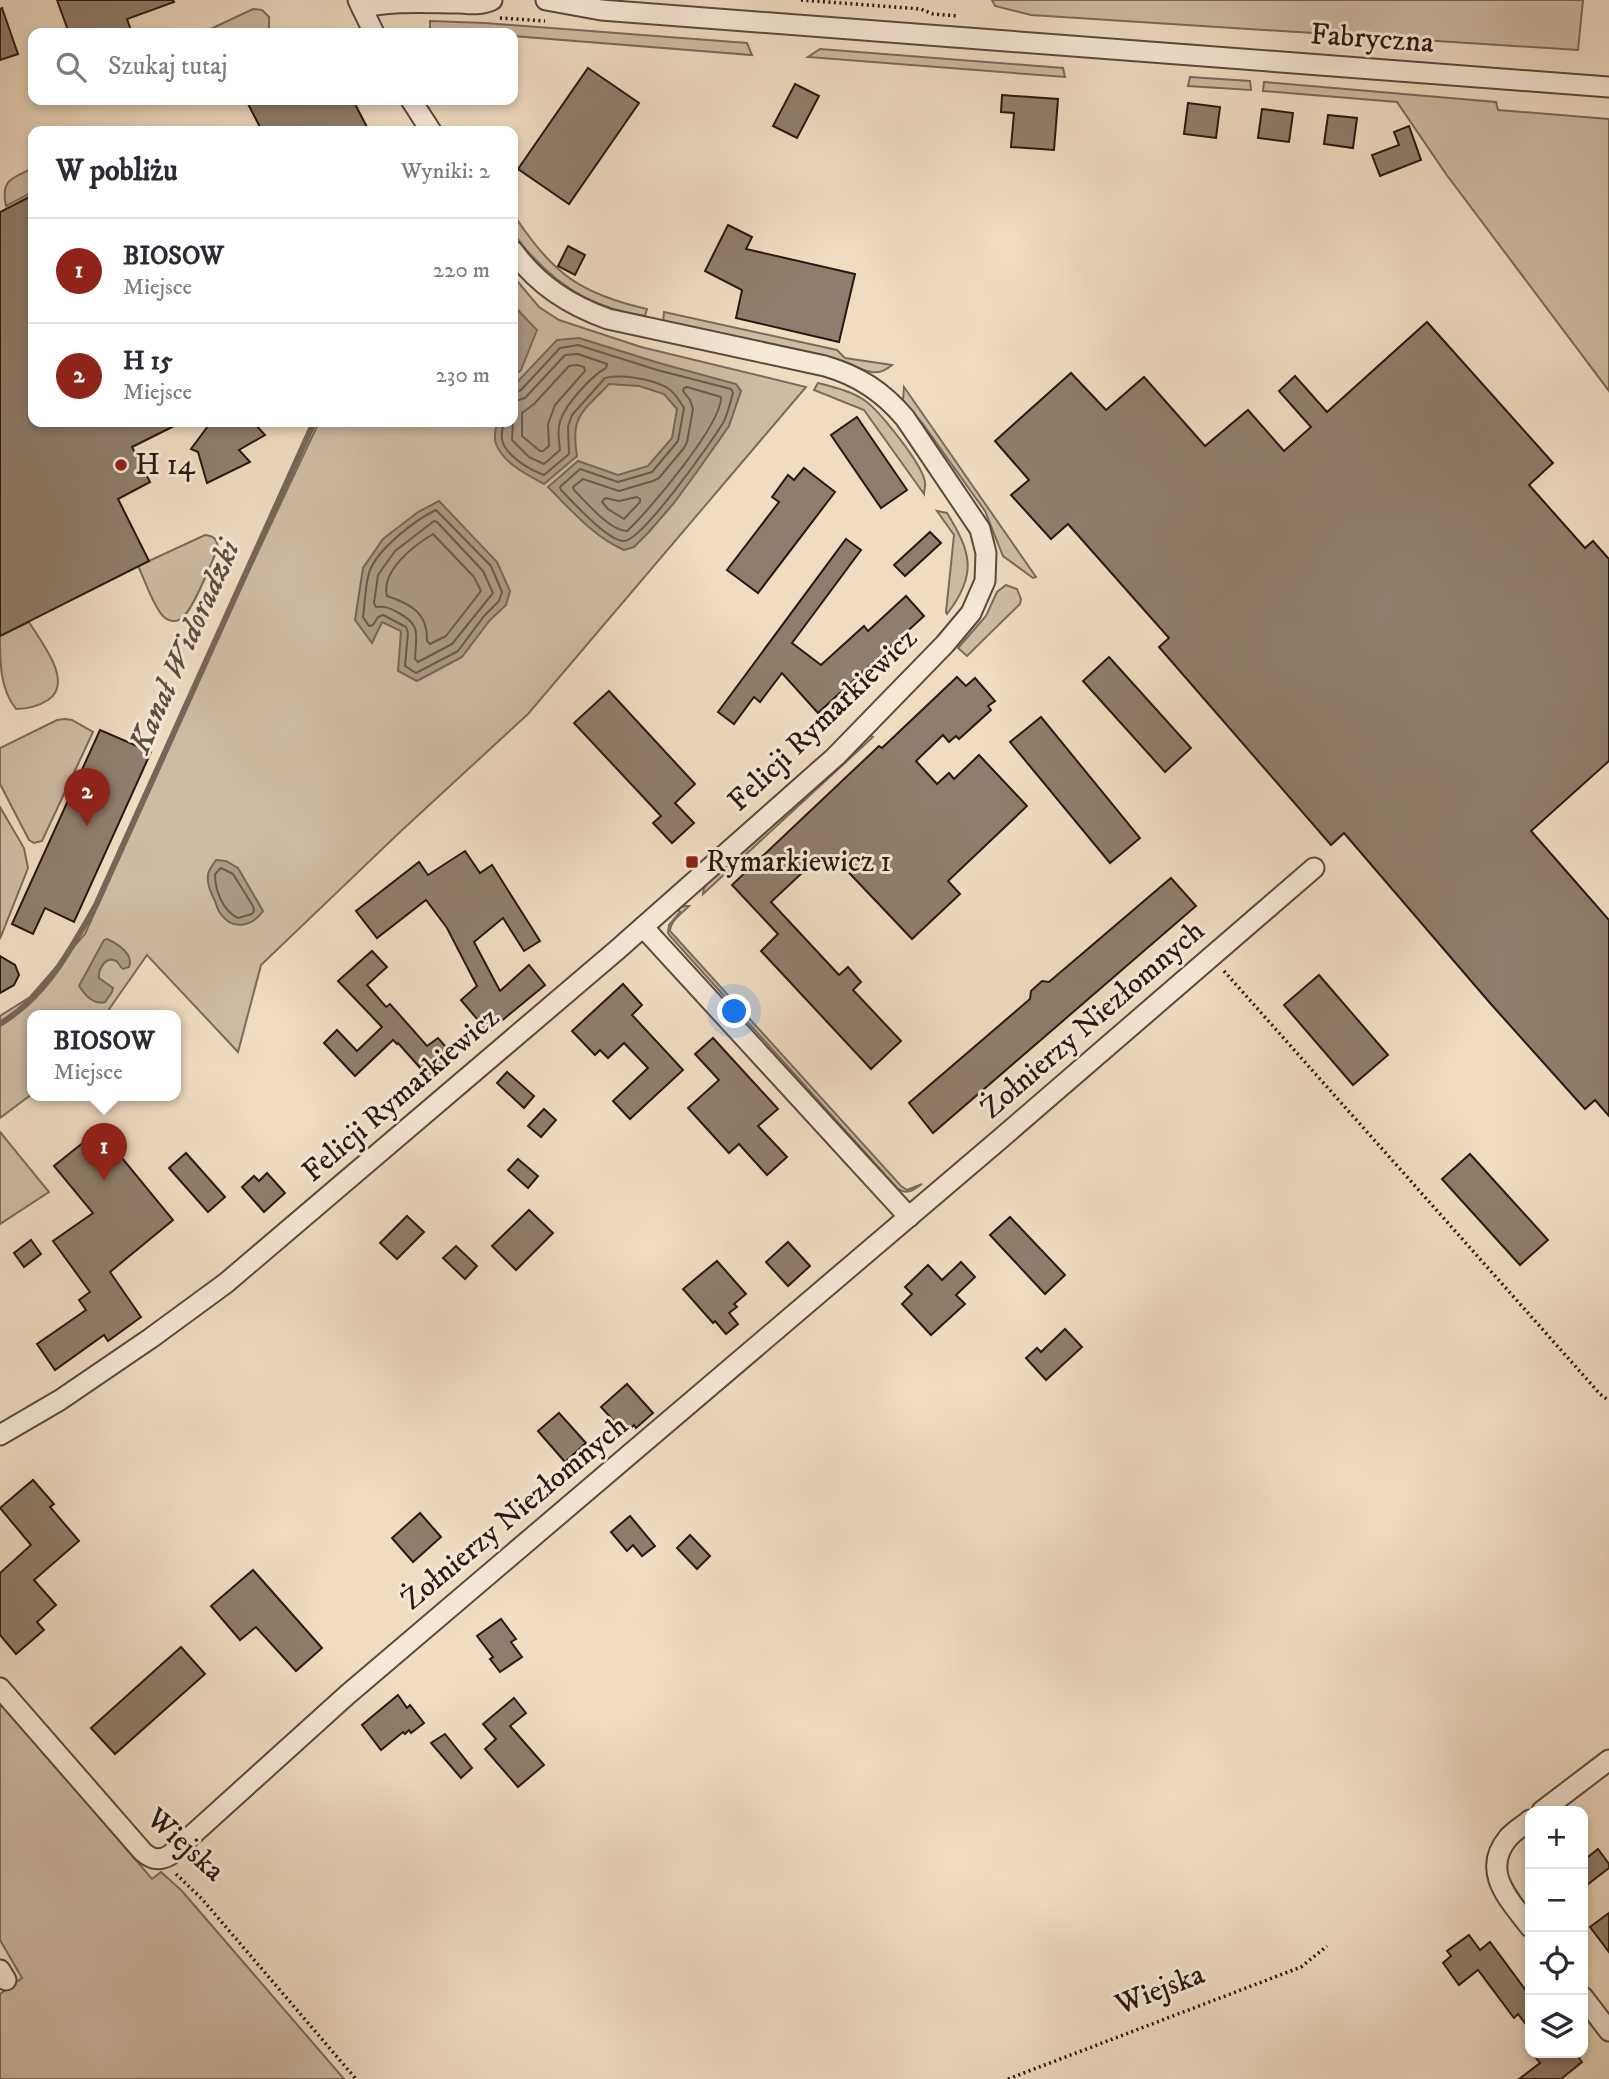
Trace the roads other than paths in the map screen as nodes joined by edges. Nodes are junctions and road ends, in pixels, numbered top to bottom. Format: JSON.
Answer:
{"nodes":[{"id":1,"x":492,"y":0,"type":"edge"},
{"id":2,"x":546,"y":0,"type":"edge"},
{"id":3,"x":360,"y":4,"type":"edge"},
{"id":4,"x":372,"y":28,"type":"edge"},
{"id":5,"x":1609,"y":87,"type":"edge"},
{"id":6,"x":414,"y":105,"type":"edge"},
{"id":7,"x":428,"y":126,"type":"edge"},
{"id":8,"x":518,"y":256,"type":"edge"},
{"id":9,"x":1314,"y":868,"type":"dead end"},
{"id":10,"x":643,"y":927,"type":"junction"},
{"id":11,"x":909,"y":1217,"type":"junction"},
{"id":12,"x":0,"y":1435,"type":"edge"},
{"id":13,"x":0,"y":1688,"type":"edge"},
{"id":14,"x":1609,"y":1760,"type":"edge"},
{"id":15,"x":1549,"y":1806,"type":"edge"},
{"id":16,"x":1525,"y":1824,"type":"edge"},
{"id":17,"x":163,"y":1859,"type":"joint"},
{"id":18,"x":1525,"y":1920,"type":"edge"},
{"id":19,"x":1588,"y":2004,"type":"edge"},
{"id":20,"x":1609,"y":2031,"type":"edge"}],
"edges":[{"from":1,"to":3,"type":"street"},
{"from":2,"to":5,"type":"street","name":"Fabryczna"},
{"from":3,"to":4,"type":"street"},
{"from":6,"to":7,"type":"street"},
{"from":8,"to":10,"type":"street","name":"Felicji Rymarkiewicz"},
{"from":9,"to":11,"type":"street","name":"Żołnierzy Niezłomnych"},
{"from":10,"to":11,"type":"street"},
{"from":10,"to":12,"type":"street","name":"Felicji Rymarkiewicz"},
{"from":11,"to":17,"type":"street","name":"Żołnierzy Niezłomnych"},
{"from":13,"to":17,"type":"street","name":"Wiejska"},
{"from":14,"to":15,"type":"street"},
{"from":16,"to":18,"type":"street"},
{"from":19,"to":20,"type":"street"}]}
